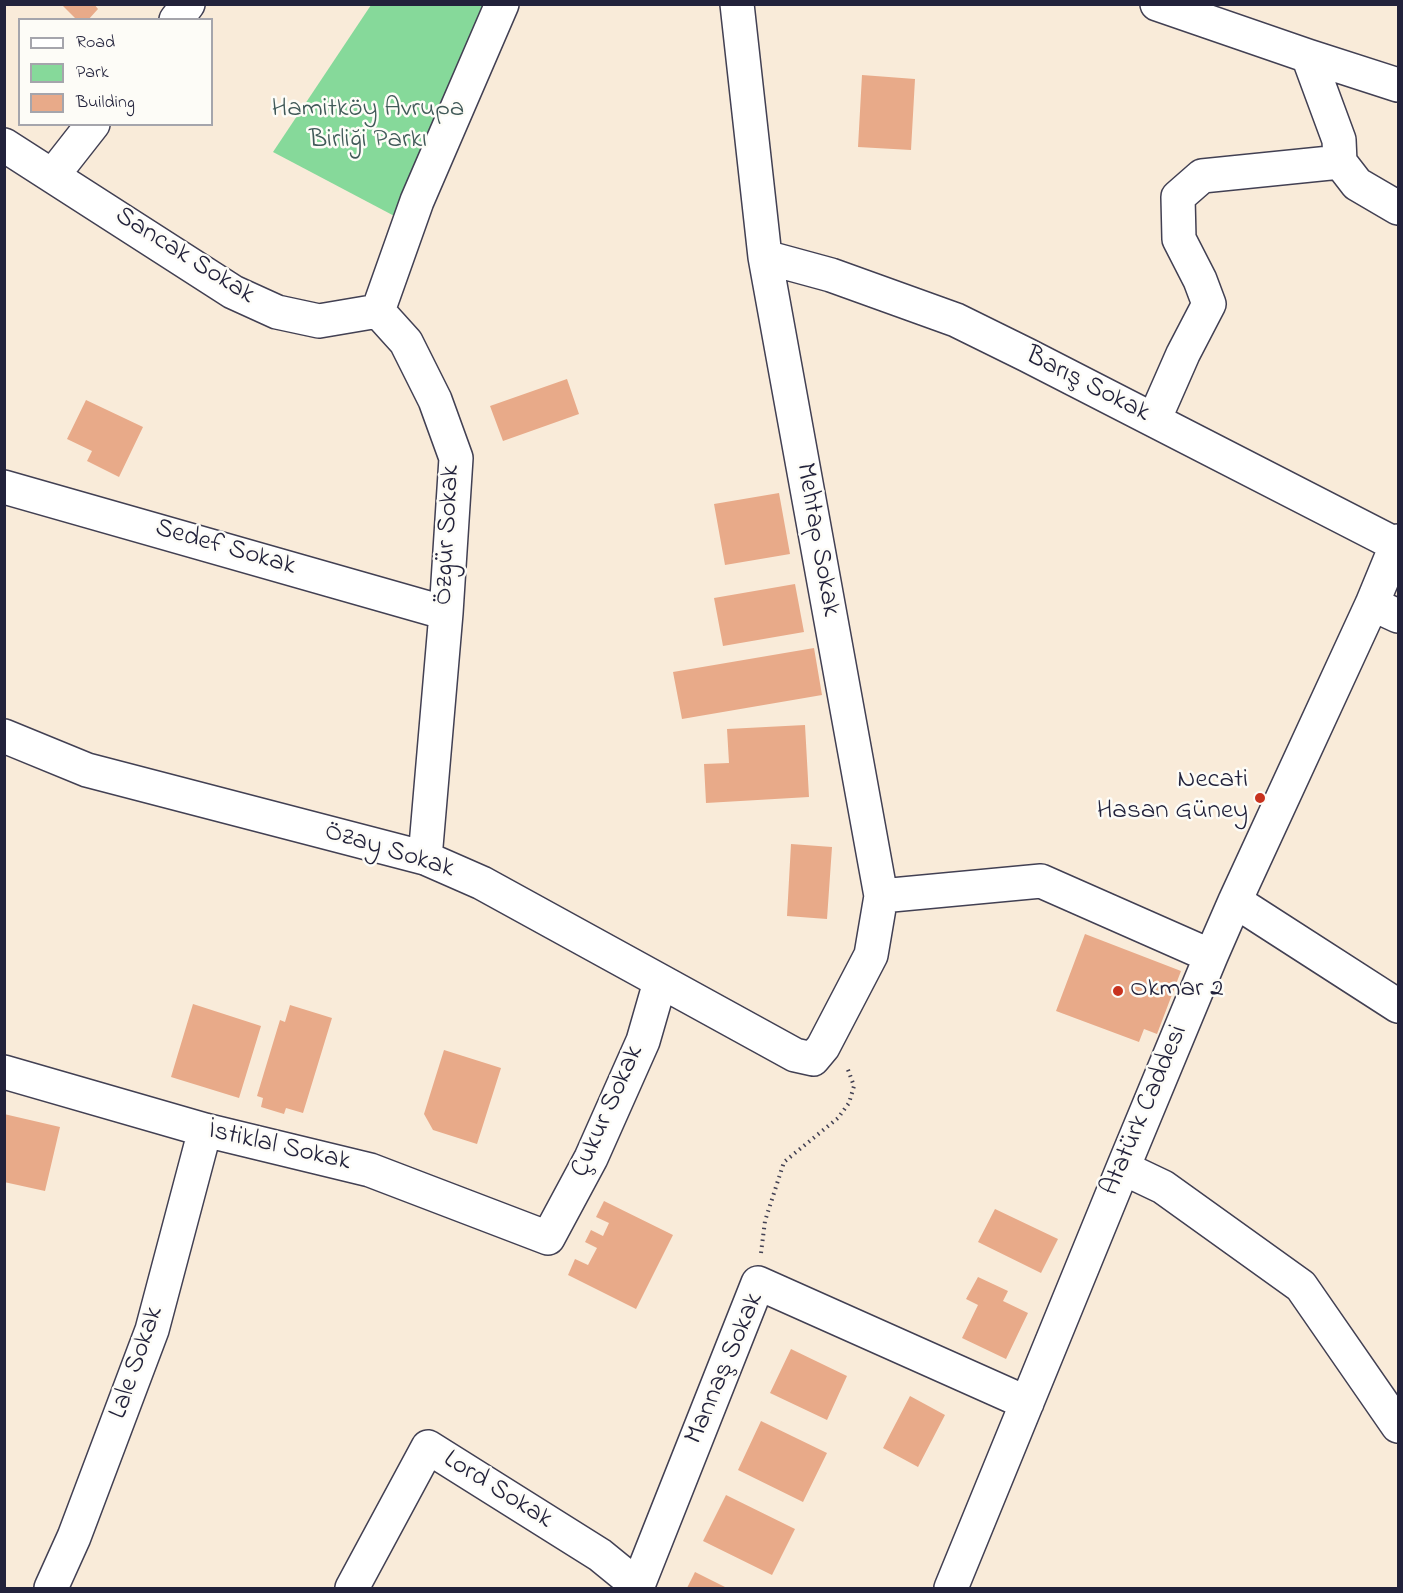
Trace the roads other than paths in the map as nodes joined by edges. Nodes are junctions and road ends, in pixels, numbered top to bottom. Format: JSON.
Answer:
{"nodes":[{"id":1,"x":188,"y":4,"type":"edge"},
{"id":2,"x":502,"y":4,"type":"edge"},
{"id":3,"x":737,"y":4,"type":"edge"},
{"id":4,"x":1157,"y":4,"type":"edge"},
{"id":5,"x":178,"y":18,"type":"edge"},
{"id":6,"x":1308,"y":56,"type":"junction"},
{"id":7,"x":1398,"y":84,"type":"edge"},
{"id":8,"x":91,"y":126,"type":"edge"},
{"id":9,"x":4,"y":145,"type":"edge"},
{"id":10,"x":1340,"y":162,"type":"junction"},
{"id":11,"x":52,"y":175,"type":"junction"},
{"id":12,"x":1398,"y":208,"type":"edge"},
{"id":13,"x":765,"y":257,"type":"junction"},
{"id":14,"x":378,"y":311,"type":"junction"},
{"id":15,"x":1155,"y":420,"type":"junction"},
{"id":16,"x":4,"y":487,"type":"edge"},
{"id":17,"x":1398,"y":543,"type":"edge"},
{"id":18,"x":1385,"y":610,"type":"edge"},
{"id":19,"x":446,"y":613,"type":"junction"},
{"id":20,"x":4,"y":736,"type":"edge"},
{"id":21,"x":425,"y":858,"type":"junction"},
{"id":22,"x":881,"y":896,"type":"junction"},
{"id":23,"x":1235,"y":901,"type":"junction"},
{"id":24,"x":1211,"y":956,"type":"junction"},
{"id":25,"x":660,"y":982,"type":"junction"},
{"id":26,"x":1398,"y":1006,"type":"edge"},
{"id":27,"x":818,"y":1053,"type":"joint"},
{"id":28,"x":4,"y":1072,"type":"edge"},
{"id":29,"x":205,"y":1131,"type":"junction"},
{"id":30,"x":1122,"y":1168,"type":"junction"},
{"id":31,"x":548,"y":1238,"type":"joint"},
{"id":32,"x":1027,"y":1403,"type":"junction"},
{"id":33,"x":1398,"y":1426,"type":"edge"},
{"id":34,"x":638,"y":1587,"type":"edge"},
{"id":35,"x":51,"y":1588,"type":"edge"},
{"id":36,"x":352,"y":1588,"type":"edge"},
{"id":37,"x":951,"y":1588,"type":"edge"}],
"edges":[{"from":1,"to":5,"type":"street"},
{"from":2,"to":14,"type":"street"},
{"from":3,"to":13,"type":"street","name":"Mehtap Sokak"},
{"from":4,"to":6,"type":"street"},
{"from":6,"to":7,"type":"street"},
{"from":6,"to":10,"type":"street"},
{"from":8,"to":11,"type":"street"},
{"from":9,"to":11,"type":"street","name":"Sancak Sokak"},
{"from":10,"to":12,"type":"street"},
{"from":10,"to":15,"type":"street"},
{"from":11,"to":14,"type":"street","name":"Sancak Sokak"},
{"from":13,"to":15,"type":"street","name":"Barış Sokak"},
{"from":13,"to":22,"type":"street","name":"Mehtap Sokak"},
{"from":14,"to":19,"type":"street","name":"Özgür Sokak"},
{"from":15,"to":17,"type":"street","name":"Barış Sokak"},
{"from":16,"to":19,"type":"street","name":"Sedef Sokak"},
{"from":17,"to":18,"type":"street","name":"Atatürk Caddesi"},
{"from":18,"to":23,"type":"street","name":"Atatürk Caddesi"},
{"from":19,"to":21,"type":"street","name":"Özgür Sokak"},
{"from":20,"to":21,"type":"street","name":"Özay Sokak"},
{"from":21,"to":25,"type":"street","name":"Özay Sokak"},
{"from":22,"to":24,"type":"street"},
{"from":22,"to":27,"type":"street","name":"Mehtap Sokak"},
{"from":23,"to":24,"type":"street","name":"Atatürk Caddesi"},
{"from":23,"to":26,"type":"street"},
{"from":24,"to":30,"type":"street","name":"Atatürk Caddesi"},
{"from":25,"to":27,"type":"street","name":"Özay Sokak"},
{"from":25,"to":31,"type":"street","name":"Çukur Sokak"},
{"from":28,"to":29,"type":"street","name":"İstiklal Sokak"},
{"from":29,"to":31,"type":"street","name":"İstiklal Sokak"},
{"from":29,"to":35,"type":"street","name":"Lale Sokak"},
{"from":30,"to":32,"type":"street","name":"Atatürk Caddesi"},
{"from":30,"to":33,"type":"street"},
{"from":32,"to":34,"type":"street","name":"Mannaş Sokak"},
{"from":32,"to":37,"type":"street","name":"Atatürk Caddesi"},
{"from":34,"to":36,"type":"street","name":"Lord Sokak"}]}
